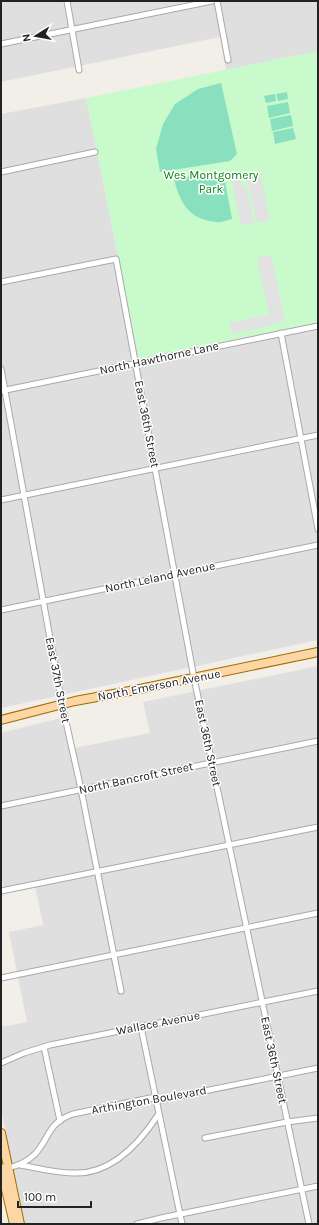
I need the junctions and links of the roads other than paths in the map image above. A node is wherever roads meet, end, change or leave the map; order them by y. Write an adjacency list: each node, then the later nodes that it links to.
1 (66, 1): 4 (street)
2 (212, 1): 4 (street)
3 (217, 1): 6 (street)
4 (72, 29): 5 (street); 7 (street)
5 (1, 44)
6 (228, 60)
7 (80, 70)
8 (96, 152): 9 (street)
9 (1, 172)
10 (1, 282): 13 (street, East 36th Street)
11 (318, 326): 12 (street, North Hawthorne Lane)
12 (281, 334): 13 (street, North Hawthorne Lane); 17 (street)
13 (135, 363): 15 (street, North Hawthorne Lane); 18 (street, East 36th Street)
14 (1, 369): 15 (street, East 37th Street)
15 (3, 391): 19 (street, East 37th Street)
16 (318, 435): 17 (street)
17 (301, 439): 18 (street); 21 (street)
18 (155, 468): 19 (street); 23 (street, East 36th Street)
19 (24, 496): 20 (street); 24 (street, East 37th Street)
20 (1, 500)
21 (318, 529)
22 (318, 545): 23 (street, North Leland Avenue)
23 (175, 574): 24 (street, North Leland Avenue); 27 (street, East 36th Street)
24 (43, 602): 25 (street, North Leland Avenue); 28 (street, East 37th Street)
25 (1, 610)
26 (318, 652): 27 (main road, North Emerson Avenue)
27 (194, 678): 28 (main road, North Emerson Avenue); 31 (street, East 36th Street)
28 (62, 704): 29 (main road, North Emerson Avenue); 32 (street, East 37th Street)
29 (1, 720)
30 (318, 741): 31 (street, North Bancroft Street)
31 (212, 762): 32 (street, North Bancroft Street); 35 (street, East 36th Street)
32 (81, 789): 33 (street, North Bancroft Street); 36 (street, East 37th Street)
33 (1, 806)
34 (318, 827): 35 (street)
35 (229, 845): 36 (street); 39 (street, East 36th Street)
36 (98, 872): 37 (street); 40 (street, East 37th Street)
37 (1, 891)
38 (318, 913): 39 (street)
39 (246, 928): 40 (street); 44 (street, East 36th Street)
40 (114, 955): 41 (street); 42 (street, East 37th Street)
41 (1, 978)
42 (122, 991)
43 (318, 991): 44 (street, Wallace Avenue)
44 (262, 1002): 45 (street, Wallace Avenue); 49 (street, East 36th Street)
45 (141, 1026): 46 (street, Wallace Avenue); 50 (street)
46 (44, 1047): 47 (street, Wallace Avenue); 53 (street)
47 (1, 1063)
48 (318, 1068): 49 (street, Arthington Boulevard)
49 (277, 1077): 50 (street, Arthington Boulevard); 54 (street, East 36th Street)
50 (155, 1099): 51 (street); 53 (street, Arthington Boulevard)
51 (158, 1115): 57 (street); 61 (street)
52 (318, 1118): 54 (street)
53 (60, 1121): 57 (street, Arthington Boulevard)
54 (287, 1122): 56 (street); 60 (street, East 36th Street)
55 (1, 1133): 58 (main road)
56 (205, 1138)
57 (20, 1165): 58 (street, Arthington Boulevard)
58 (3, 1169): 62 (main road); 63 (main road)
59 (318, 1186): 60 (street)
60 (302, 1189): 61 (street); 66 (street, East 36th Street)
61 (180, 1214): 64 (street); 65 (street)
62 (14, 1224)
63 (20, 1224)
64 (137, 1224)
65 (182, 1224)
66 (309, 1224)

